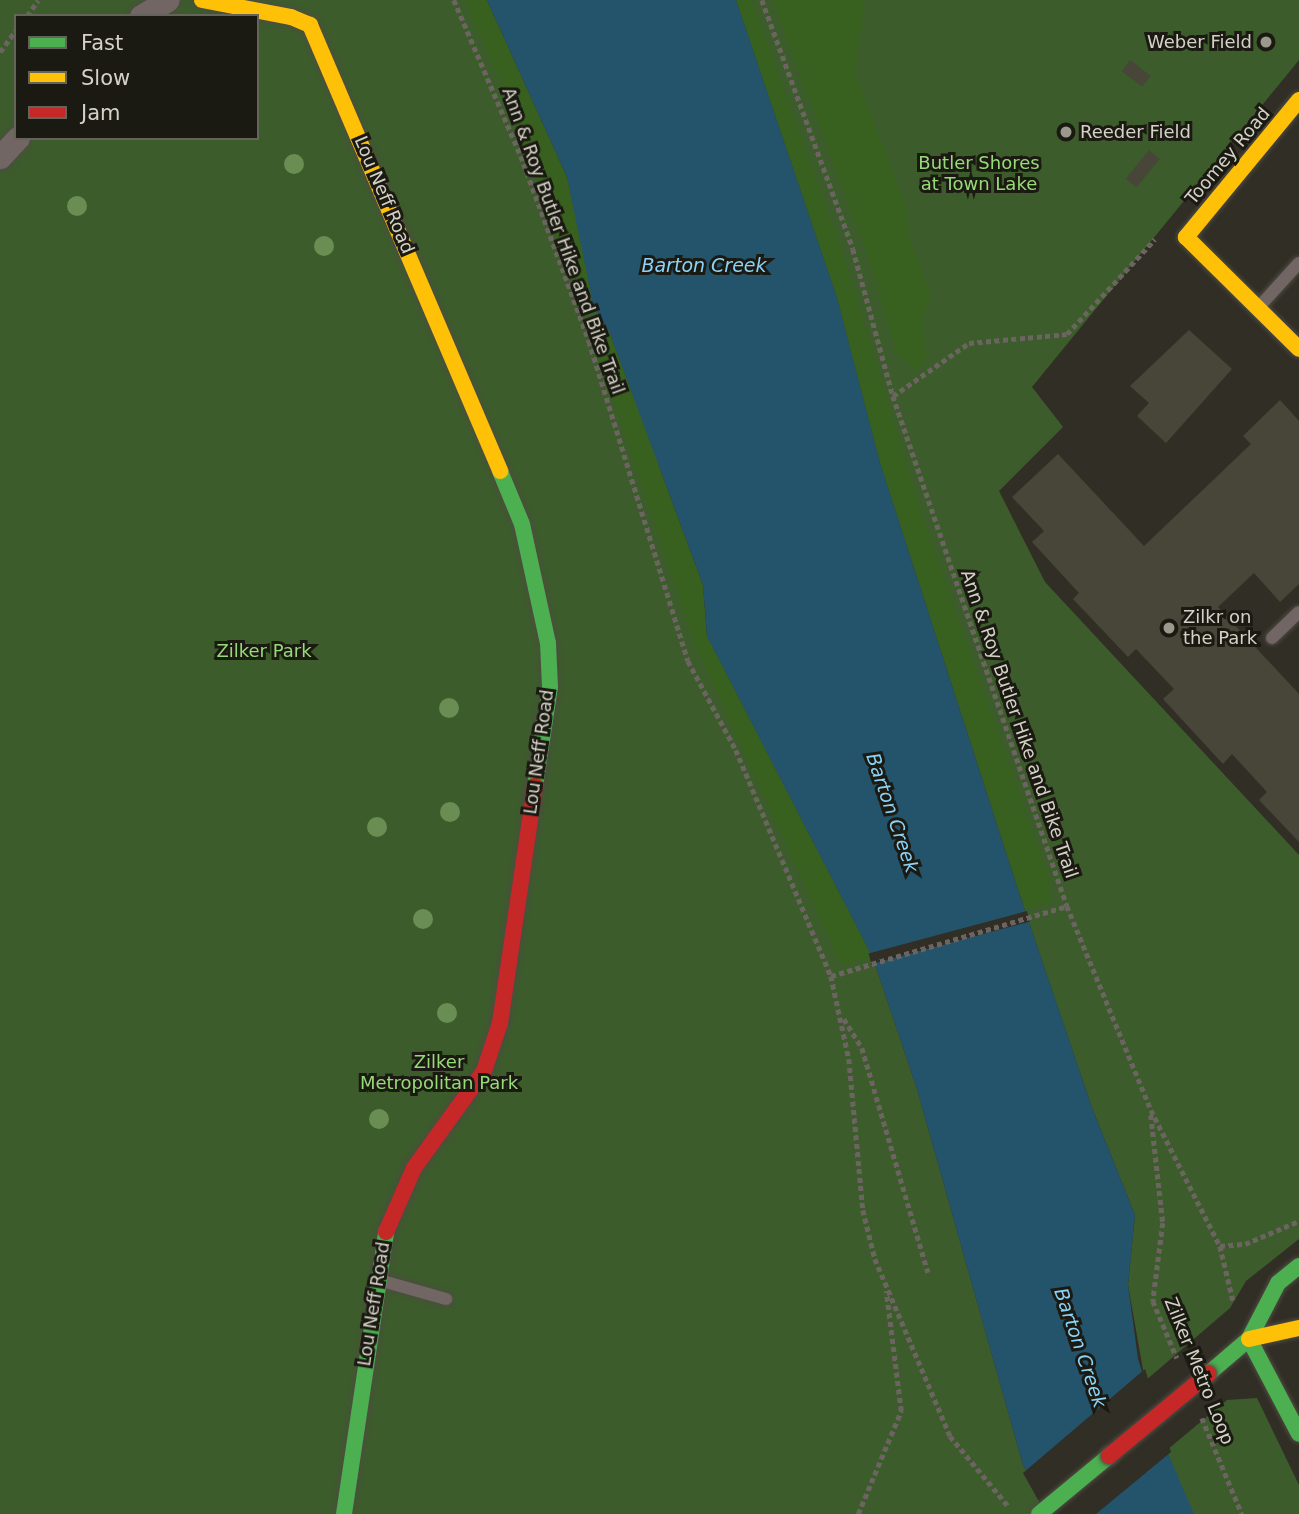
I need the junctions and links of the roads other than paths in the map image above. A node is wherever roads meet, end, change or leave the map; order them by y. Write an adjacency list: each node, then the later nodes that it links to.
1 (168, 0): 3 (street)
2 (202, 0): 13 (street, Lou Neff Road)
3 (144, 14)
4 (1299, 100): 8 (street, Toomey Road)
5 (16, 140): 6 (street)
6 (0, 157)
7 (1299, 263): 8 (lane)
8 (1258, 308): 9 (street)
9 (1299, 349)
10 (1299, 612): 11 (lane)
11 (1272, 638)
12 (1299, 1266): 16 (street)
13 (376, 1279): 14 (lane); 18 (street, Lou Neff Road)
14 (446, 1298)
15 (1299, 1328): 16 (street)
16 (1249, 1339): 17 (street); 19 (street, bridge)
17 (1299, 1434)
18 (344, 1514)
19 (1039, 1514)

